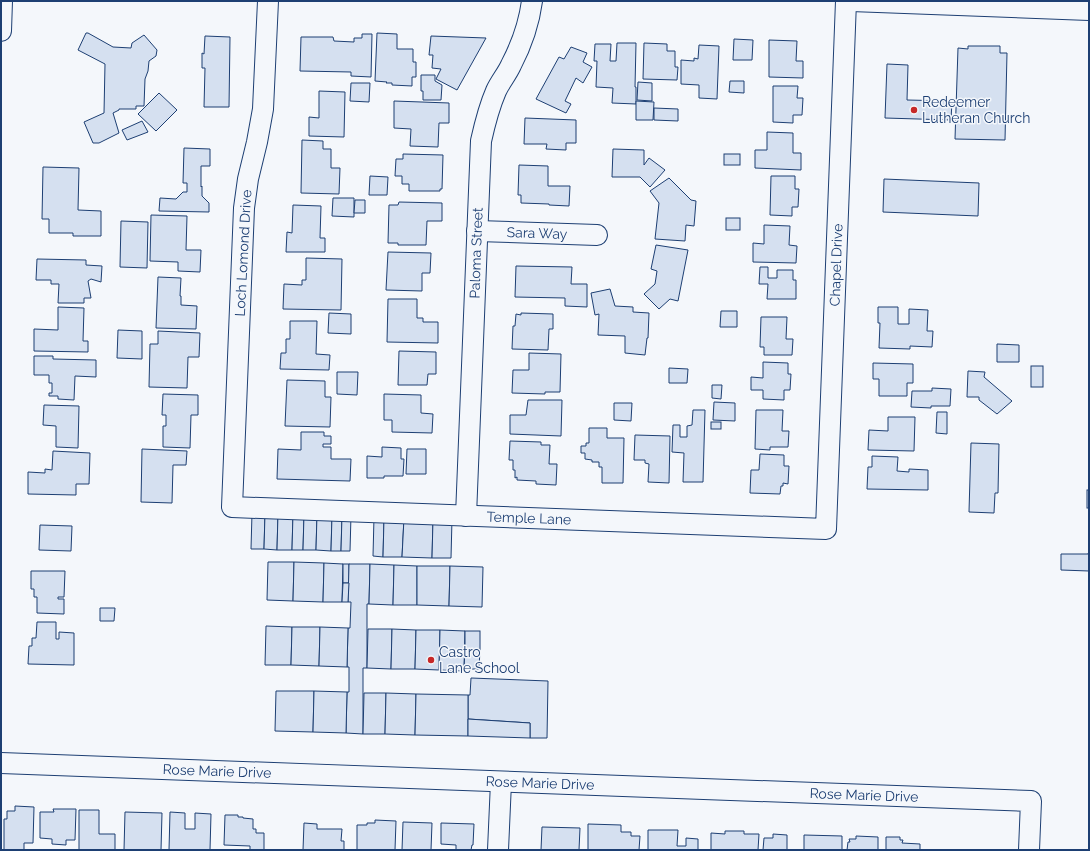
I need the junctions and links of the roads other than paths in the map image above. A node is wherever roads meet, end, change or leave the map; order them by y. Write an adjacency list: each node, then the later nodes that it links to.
1 (2, 1): 7 (street)
2 (268, 1): 10 (street, Loch Lomond Drive)
3 (532, 1): 8 (street, Paloma Street)
4 (846, 1): 12 (street, Chapel Drive)
5 (851, 1): 6 (street)
6 (1089, 10)
7 (1, 31)
8 (477, 231): 9 (street, Sara Way); 11 (street, Paloma Street)
9 (597, 235)
10 (232, 507): 11 (street, Temple Lane)
11 (466, 516): 12 (street, Temple Lane)
12 (826, 529)
13 (1, 763): 14 (street, Rose Marie Drive)
14 (501, 782): 15 (street); 16 (street, Rose Marie Drive)
15 (498, 850)
16 (1029, 850)

